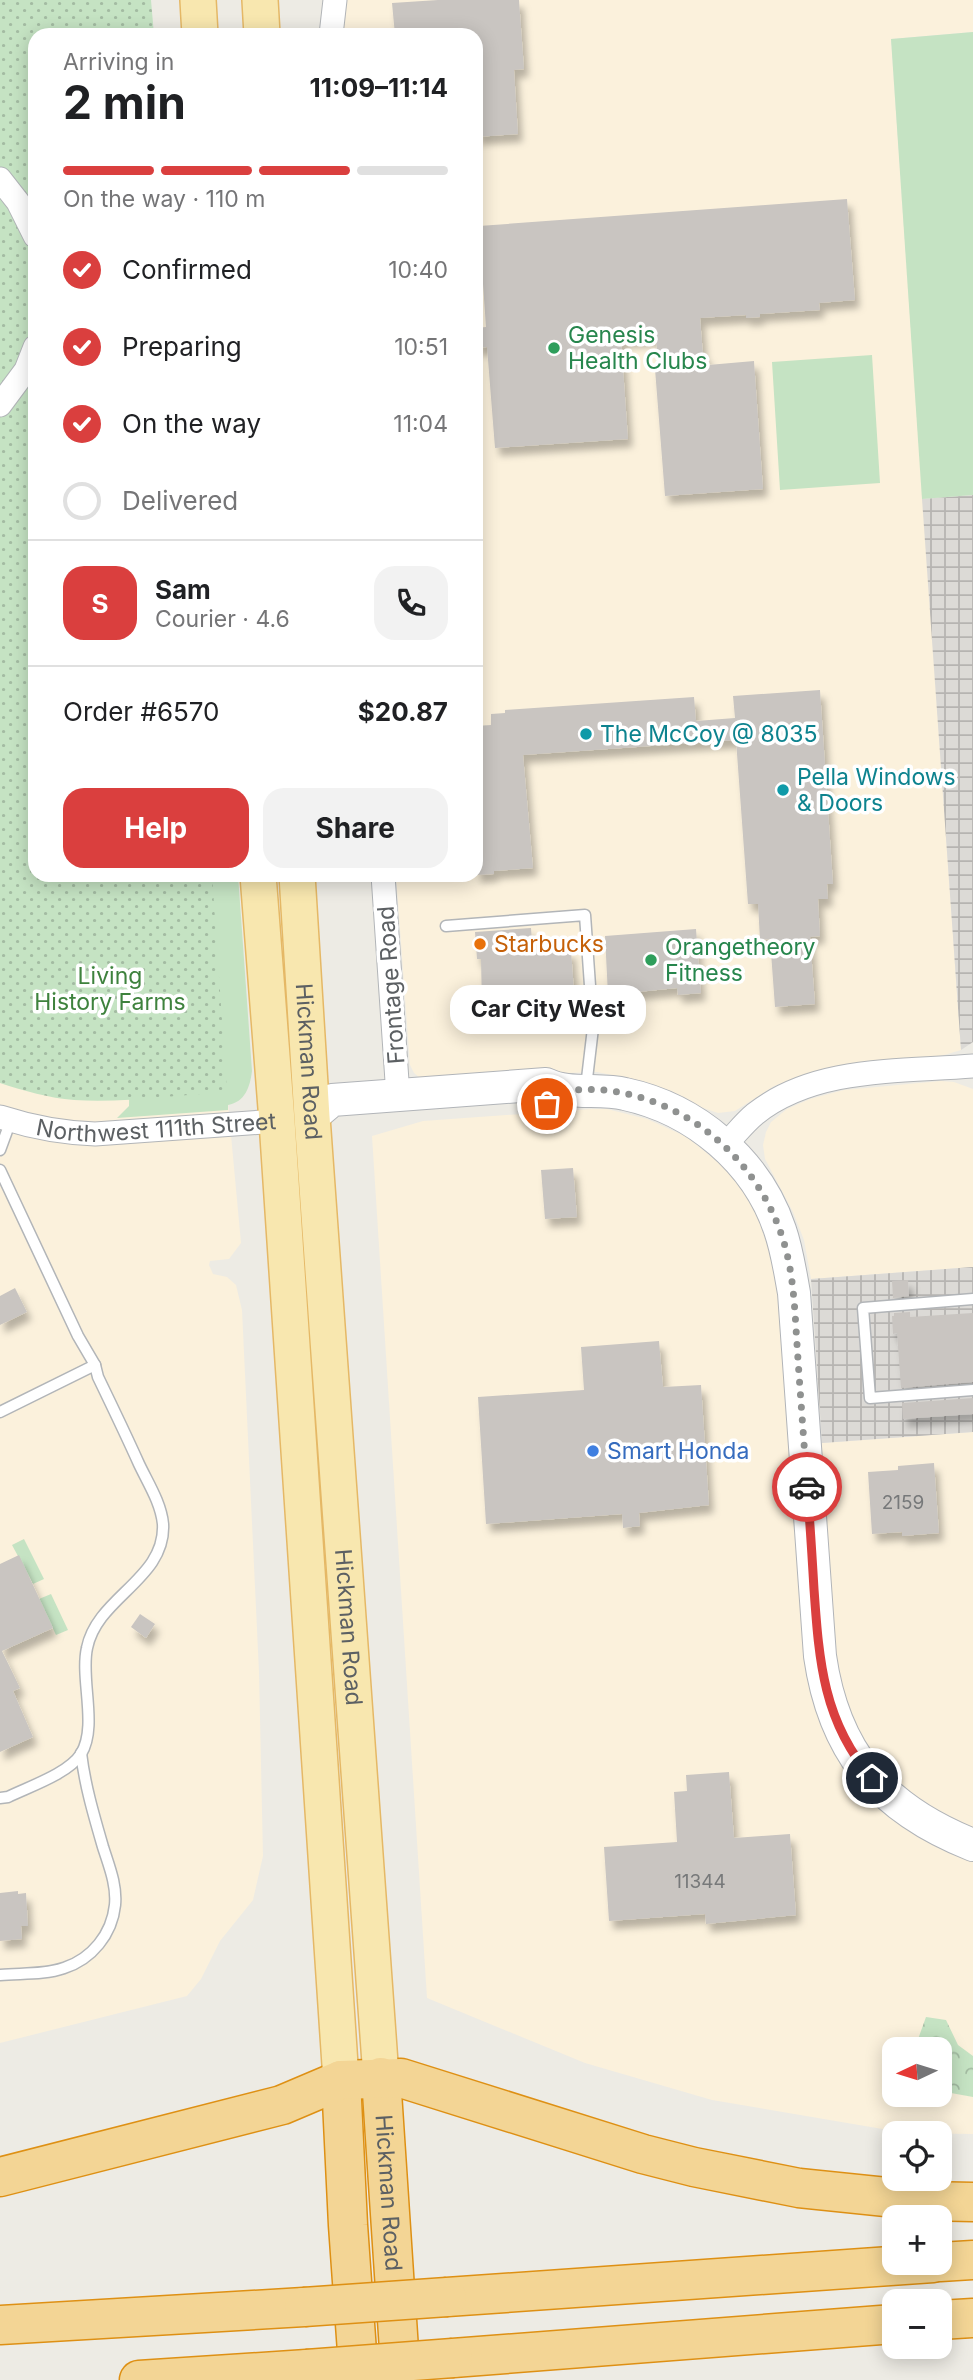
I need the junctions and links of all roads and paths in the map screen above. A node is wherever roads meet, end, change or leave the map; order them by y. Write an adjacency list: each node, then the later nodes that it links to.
1 (198, 0): 4 (main road)
2 (260, 0): 5 (main road)
3 (335, 0): 6 (street)
4 (200, 28)
5 (262, 28)
6 (332, 28)
7 (0, 179): 8 (street)
8 (28, 222)
9 (28, 362): 10 (street)
10 (0, 405)
11 (259, 882): 20 (main road, Hickman Road)
12 (297, 882): 18 (main road, Hickman Road)
13 (383, 882): 17 (street, Frontage Road)
14 (446, 926): 16 (lane)
15 (973, 1066): 21 (street)
16 (572, 1090): 17 (street, Northwest 111th Street); 18 (street, Northwest 111th Street); 21 (street, Northwest 111th Street)
17 (398, 1096): 18 (street, Northwest 111th Street)
18 (312, 1117): 20 (street, Northwest 111th Street); 32 (main road, Hickman Road)
19 (6, 1119): 20 (street, Northwest 111th Street); 22 (lane)
20 (277, 1121): 33 (main road, Hickman Road)
21 (725, 1145): 30 (street, Northwest 111th Street)
22 (0, 1150)
23 (0, 1170): 25 (lane)
24 (973, 1299): 26 (lane)
25 (96, 1365): 27 (lane); 28 (lane)
26 (973, 1390)
27 (0, 1412)
28 (81, 1753): 29 (lane); 31 (lane)
29 (0, 1798)
30 (973, 1845)
31 (0, 1975)
32 (381, 2077): 33 (highway); 35 (highway); 45 (highway, Hickman Road)
33 (341, 2080): 34 (highway); 44 (highway, Hickman Road)
34 (0, 2177)
35 (973, 2202)
36 (973, 2260): 37 (highway)
37 (952, 2261)
38 (882, 2267): 41 (highway, bridge)
39 (973, 2318): 40 (highway)
40 (952, 2319)
41 (0, 2325)
42 (882, 2325): 43 (highway, bridge)
43 (139, 2380)
44 (359, 2380)
45 (401, 2380)

